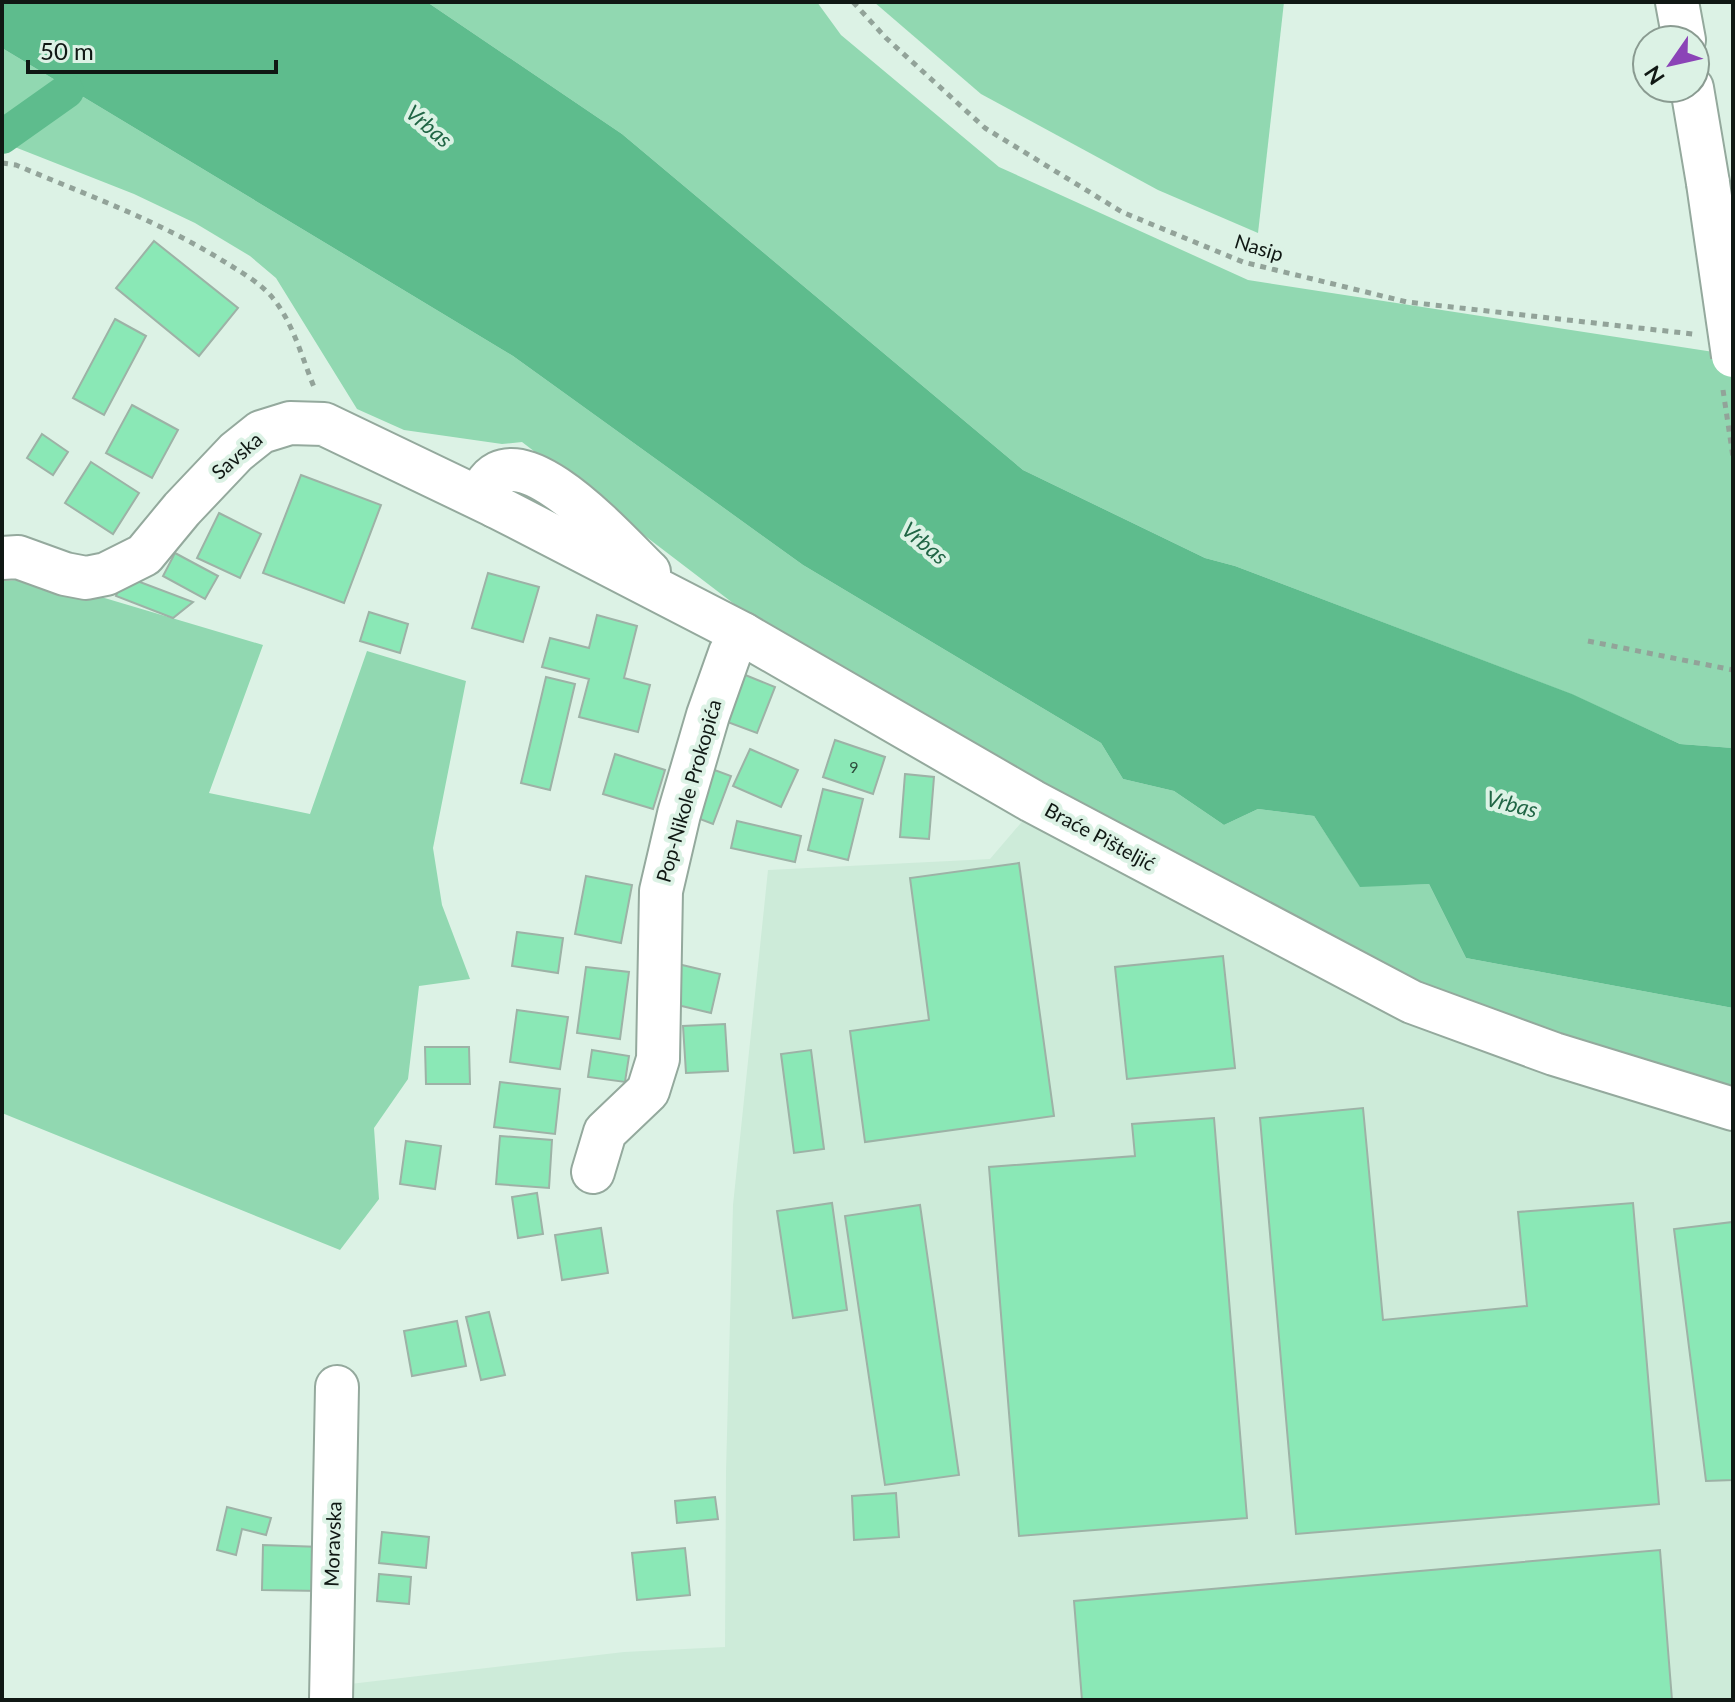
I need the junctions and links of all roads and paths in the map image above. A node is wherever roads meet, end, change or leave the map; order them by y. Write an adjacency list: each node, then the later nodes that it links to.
1 (853, 2): 6 (path, Nasip)
2 (1677, 2): 3 (street)
3 (1681, 24)
4 (1695, 104): 6 (street, bridge)
5 (2, 163): 7 (path)
6 (1718, 346)
7 (324, 424): 8 (street, Savska); 9 (street, Savska)
8 (495, 506): 10 (street, Braće Pišteljić)
9 (2, 558)
10 (743, 634): 13 (street, Braće Pišteljić); 14 (street, Pop-Nikole Prokopića)
11 (1588, 641): 12 (path)
12 (1733, 670)
13 (1733, 1109)
14 (593, 1172)
15 (337, 1387): 16 (street, Moravska)
16 (331, 1700)

